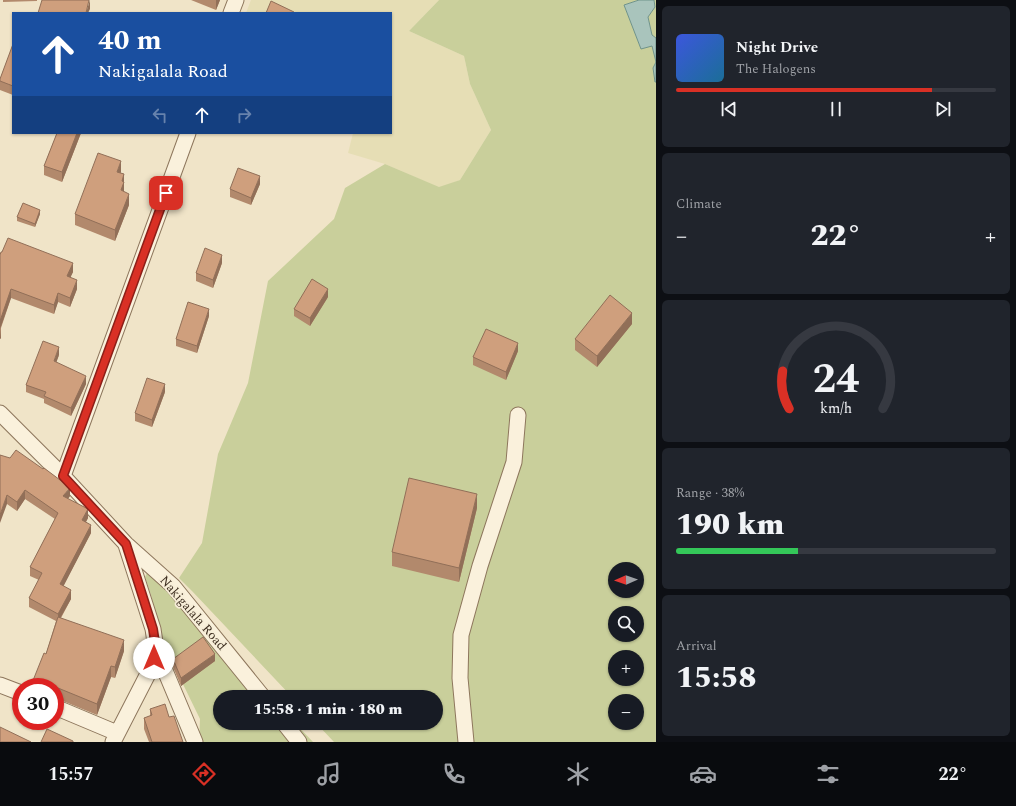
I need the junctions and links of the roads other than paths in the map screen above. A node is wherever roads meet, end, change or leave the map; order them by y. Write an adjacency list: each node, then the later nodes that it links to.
1 (236, 0): 2 (street)
2 (231, 12)
3 (188, 134): 6 (street)
4 (0, 413): 6 (street, Nakigalala Road)
5 (518, 415): 17 (street)
6 (63, 476): 7 (street, Nakigalala Road)
7 (126, 544): 8 (street); 11 (street, Nakigalala Road)
8 (156, 649): 14 (street); 15 (street)
9 (0, 685): 10 (street)
10 (12, 690)
11 (257, 690)
12 (64, 712): 14 (street)
13 (290, 730): 16 (street)
14 (115, 738)
15 (195, 742)
16 (299, 742)
17 (466, 742)

